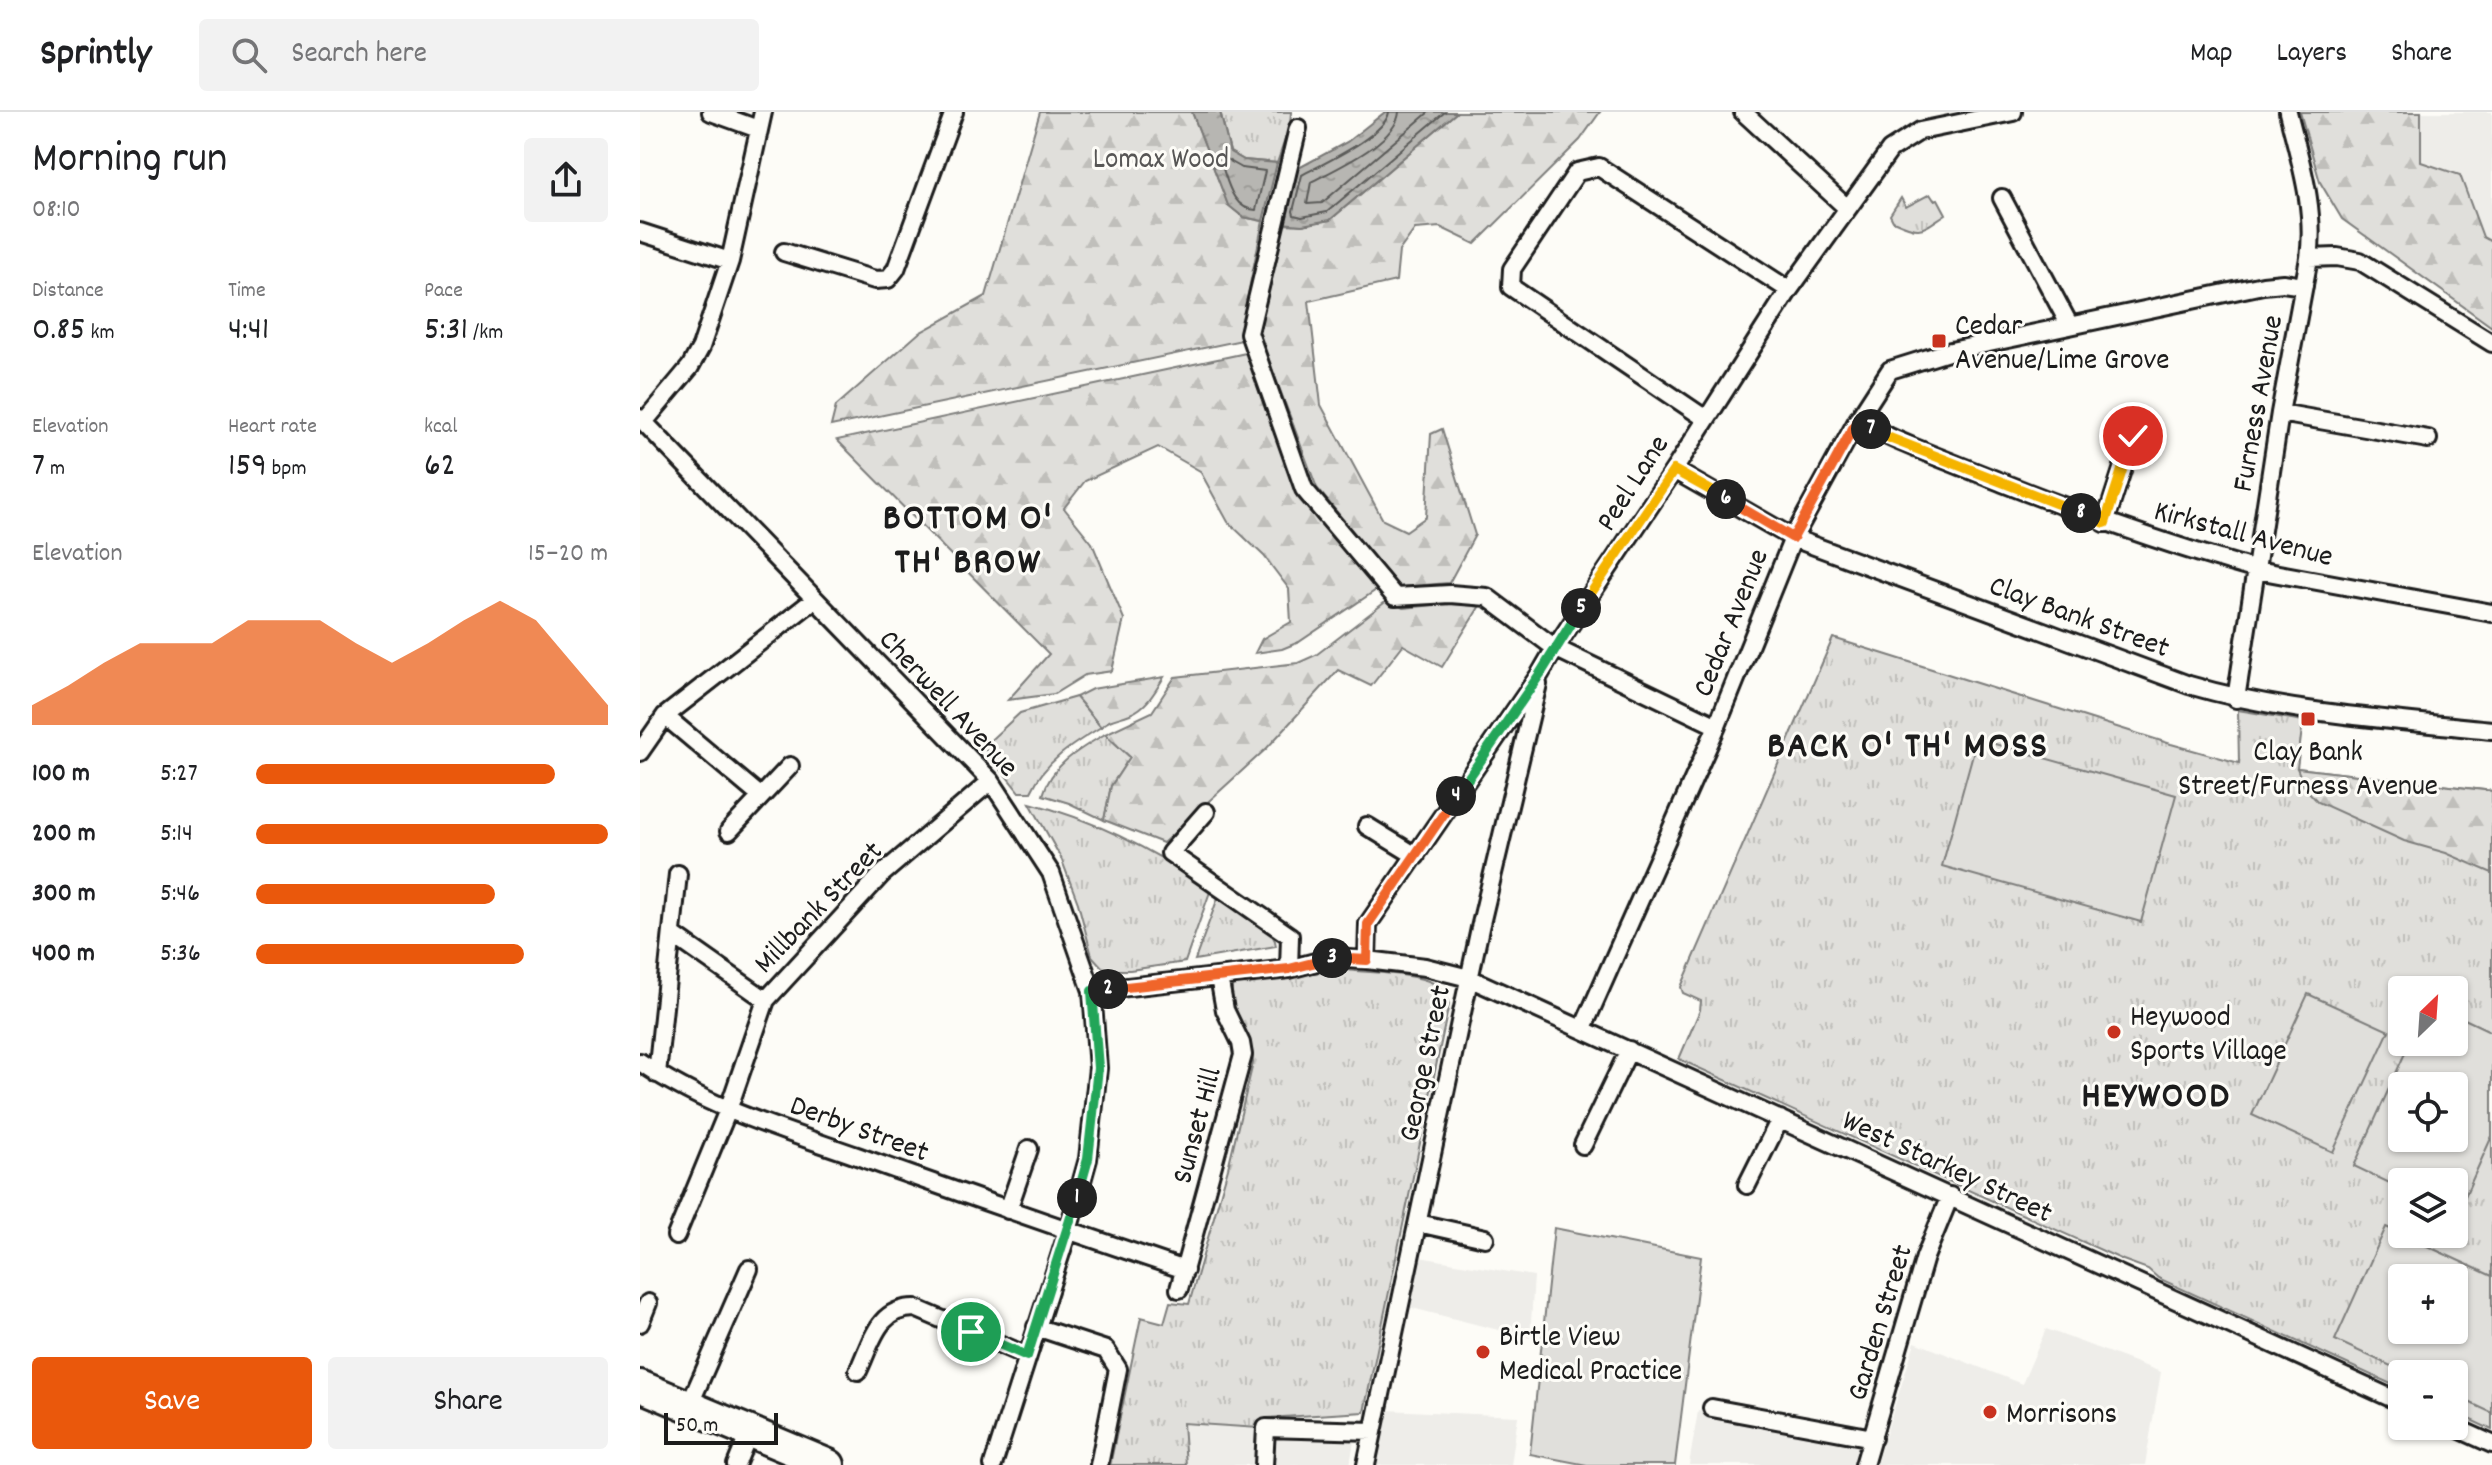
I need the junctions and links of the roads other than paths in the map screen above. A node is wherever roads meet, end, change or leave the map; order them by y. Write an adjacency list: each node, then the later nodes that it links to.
1 (711, 112): 9 (street)
2 (763, 112): 9 (street)
3 (954, 112): 13 (street)
4 (1743, 112): 11 (street)
5 (2013, 112): 7 (street, Peel Lane)
6 (2288, 112): 14 (street)
7 (1956, 118): 11 (street, Peel Lane)
8 (1298, 128): 32 (street)
9 (758, 129): 15 (street)
10 (2002, 198): 18 (street)
11 (1847, 208): 17 (street, Peel Lane)
12 (640, 232): 15 (street)
13 (784, 252)
14 (2309, 258): 16 (street, Furness Avenue); 19 (street)
15 (730, 261): 22 (street)
16 (2304, 286): 18 (street, Cedar Avenue); 20 (street, Furness Avenue)
17 (1789, 290): 21 (street, Peel Lane); 21 (street)
18 (2069, 324): 23 (street, Cedar Avenue)
19 (2492, 343)
20 (2280, 413): 25 (street); 29 (street, Furness Avenue)
21 (1706, 419): 26 (street, Peel Lane)
22 (642, 420): 30 (street, Cherwell Avenue)
23 (1857, 421): 27 (street, Kirkstall Avenue); 28 (street, Cedar Avenue)
24 (2133, 436): 27 (street)
25 (2428, 439)
26 (1674, 470): 28 (street, Clay Bank Street); 32 (street, Peel Lane)
27 (2105, 523): 29 (street, Kirkstall Avenue)
28 (1793, 538): 34 (street, Clay Bank Street); 36 (street, Cedar Avenue)
29 (2257, 570): 31 (street, Kirkstall Avenue); 34 (street, Furness Avenue)
30 (815, 599): 35 (street); 40 (street, Cherwell Avenue)
31 (2492, 613)
32 (1555, 648): 33 (street, Peel Lane); 36 (street)
33 (1540, 674): 45 (street, Peel Lane); 51 (street, George Street)
34 (2236, 699): 37 (street, Clay Bank Street)
35 (665, 716): 38 (street); 41 (street)
36 (1717, 726): 54 (street, Cedar Avenue)
37 (2492, 730)
38 (640, 752)
39 (790, 766): 41 (street)
40 (991, 781): 52 (street, Cherwell Avenue); 53 (street, Millbank Street)
41 (760, 796): 44 (street)
42 (1206, 812): 49 (street)
43 (1367, 826): 45 (street)
44 (729, 831)
45 (1416, 856): 48 (street, Peel Lane)
46 (678, 874): 47 (street)
47 (672, 934): 53 (street); 57 (street)
48 (1367, 960): 49 (street, West Starkey Street); 51 (street, West Starkey Street)
49 (1289, 969): 50 (street, West Starkey Street)
50 (1219, 977): 52 (street, West Starkey Street); 70 (street, Sunset Hill)
51 (1469, 978): 54 (street, West Starkey Street); 65 (street, George Street)
52 (1092, 991): 66 (street, Cherwell Avenue)
53 (766, 1000): 58 (street, Millbank Street)
54 (1583, 1028): 55 (street, West Starkey Street)
55 (1629, 1050): 59 (street, West Starkey Street); 60 (street)
56 (640, 1062): 57 (street, Derby Street)
57 (657, 1074): 58 (street, Derby Street)
58 (728, 1110): 64 (street, Derby Street); 67 (street, Millbank Street)
59 (1780, 1119): 62 (street); 63 (street, West Starkey Street)
60 (1583, 1145)
61 (1029, 1149): 64 (street)
62 (1747, 1185)
63 (1950, 1196): 78 (street, West Starkey Street); 84 (street, Garden Street)
64 (1008, 1210): 66 (street, Derby Street)
65 (1418, 1223): 68 (street); 82 (street, George Street)
66 (1068, 1231): 70 (street, Derby Street); 74 (street, Cherwell Avenue)
67 (676, 1236)
68 (1485, 1238)
69 (749, 1269): 79 (street)
70 (1185, 1270): 71 (street, Sunset Hill)
71 (1179, 1289)
72 (648, 1303): 73 (street)
73 (640, 1323)
74 (1036, 1327): 75 (street, Cherwell Avenue); 89 (street)
75 (1027, 1356): 76 (street); 88 (street, Cherwell Avenue)
76 (858, 1371)
77 (640, 1386): 79 (highway)
78 (2388, 1397)
79 (689, 1406): 81 (highway)
80 (1712, 1408): 84 (street)
81 (750, 1431): 86 (highway); 87 (street)
82 (1373, 1431): 90 (street); 91 (street, George Street)
83 (2468, 1433): 85 (street)
84 (1873, 1438): 92 (street, Garden Street)
85 (2492, 1444)
86 (823, 1464)
87 (736, 1465)
88 (993, 1465)
89 (1099, 1465)
90 (1264, 1465)
91 (1366, 1465)
92 (1864, 1465)

